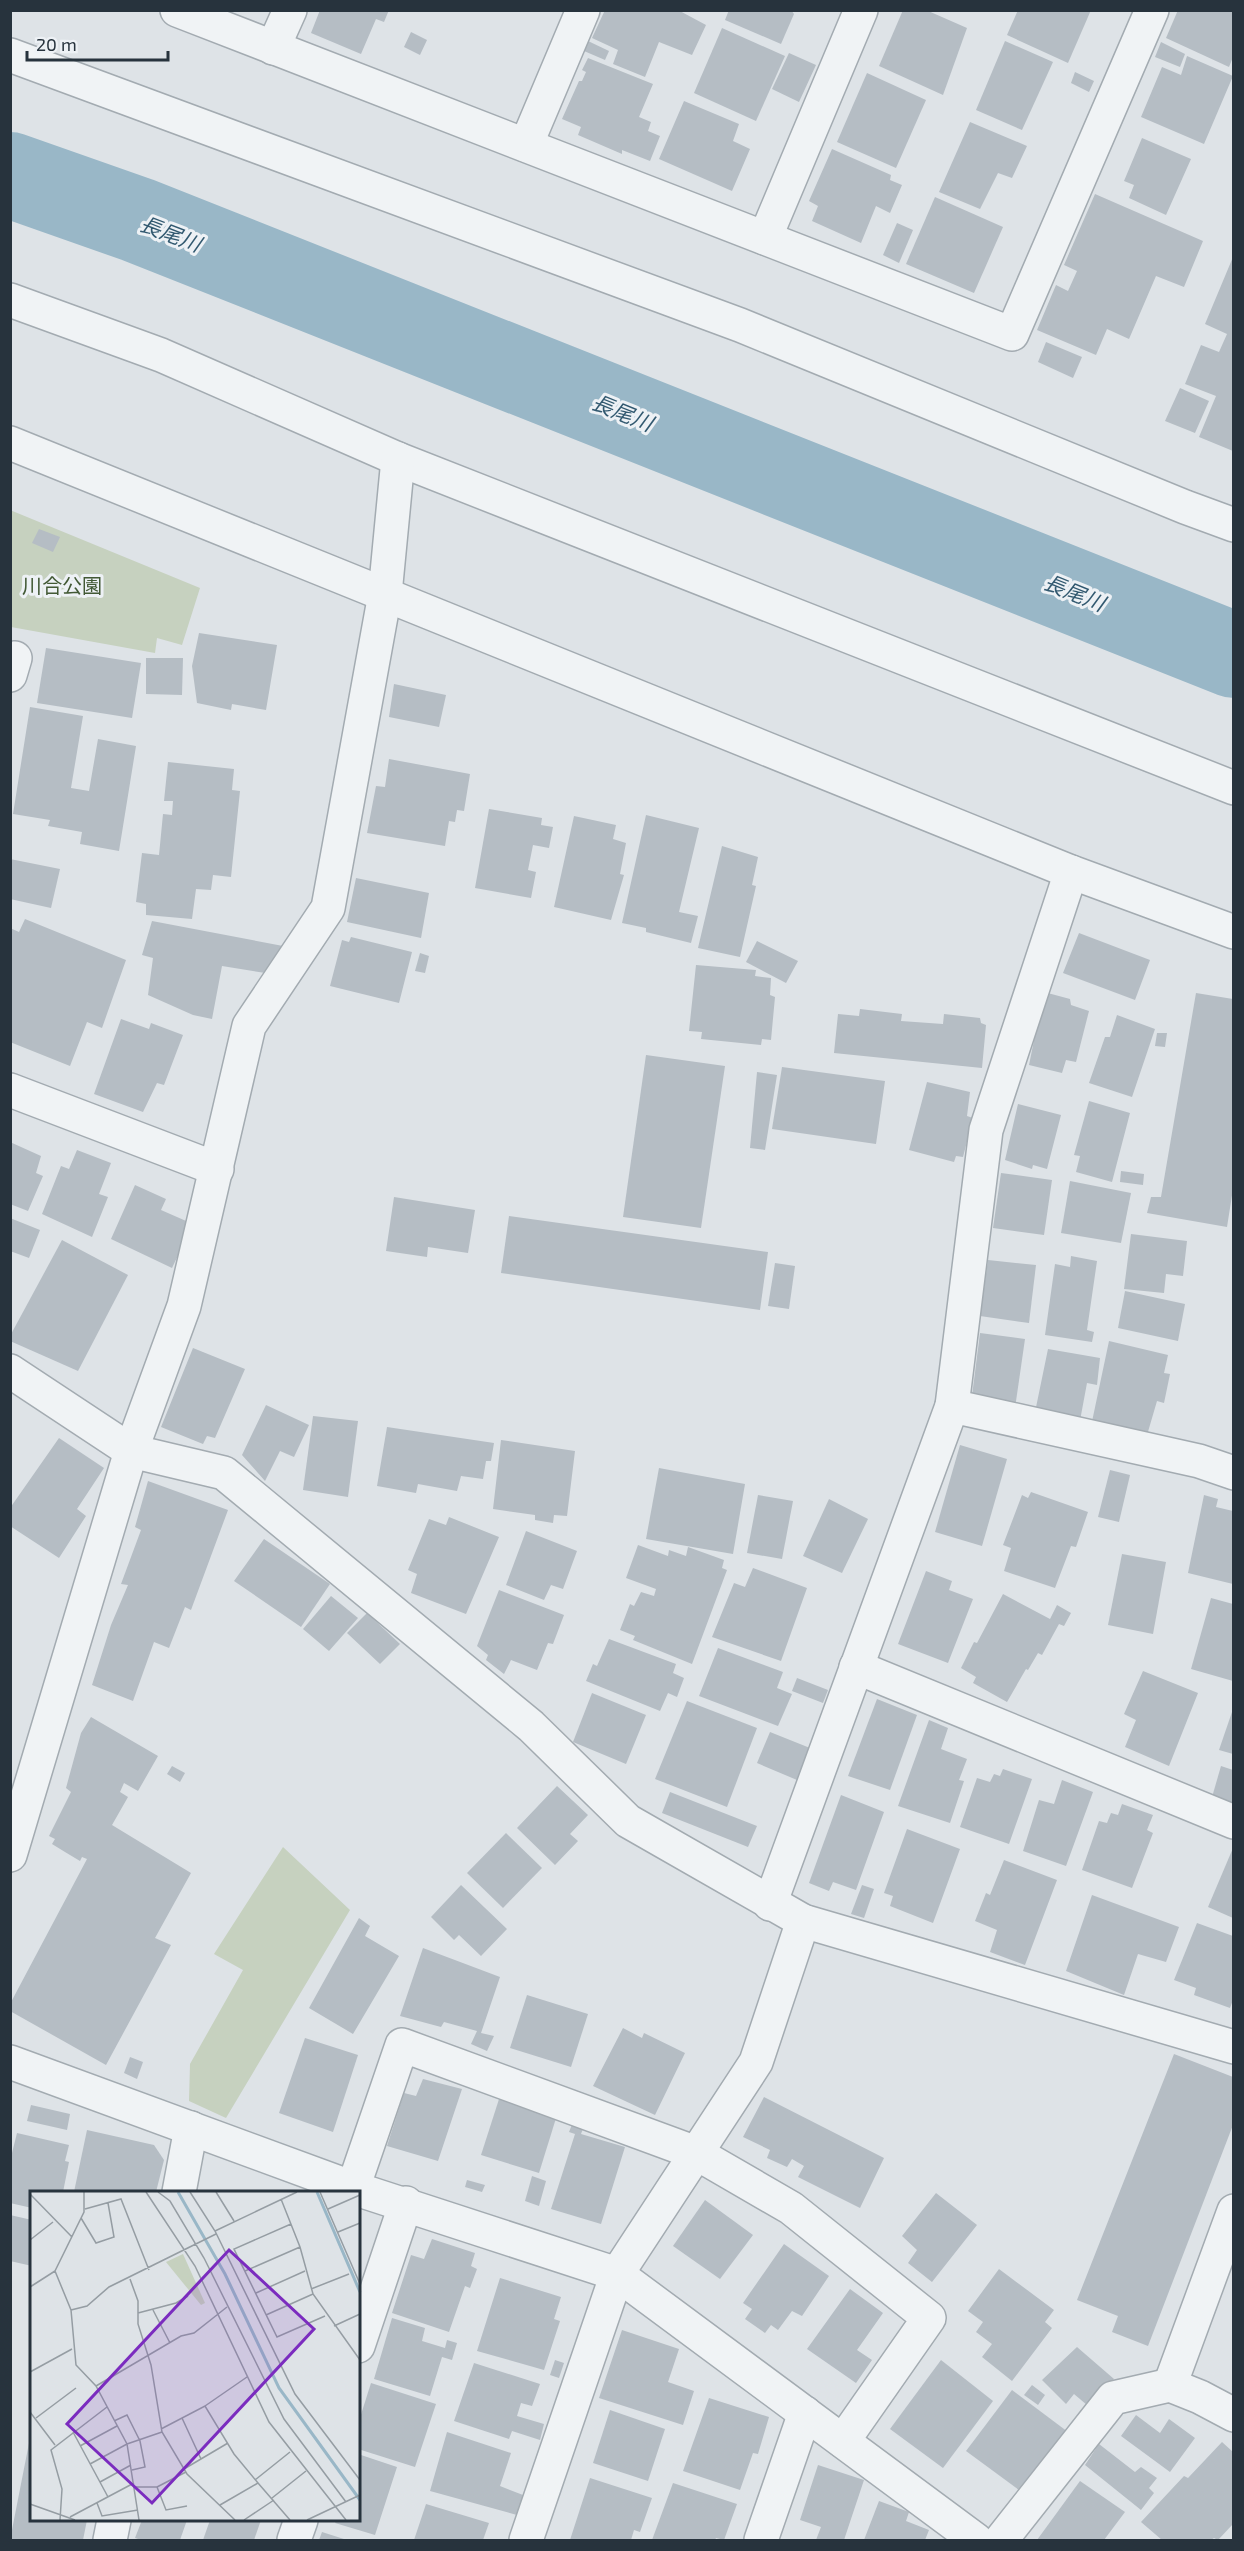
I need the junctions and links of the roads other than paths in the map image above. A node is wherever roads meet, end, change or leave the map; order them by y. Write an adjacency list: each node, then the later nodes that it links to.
1 (177, 10): 6 (street)
2 (290, 10): 6 (street)
3 (583, 10): 8 (street)
4 (861, 10): 9 (street)
5 (1152, 10): 9 (street)
6 (273, 48): 8 (street)
7 (10, 55): 13 (street)
8 (526, 145): 9 (street)
9 (765, 238)
10 (10, 300): 12 (street)
11 (10, 443): 14 (street)
12 (398, 459): 14 (street); 15 (street)
13 (1233, 525)
14 (385, 594): 16 (street); 19 (street)
15 (1233, 788)
16 (1071, 873): 17 (street); 21 (street)
17 (1233, 932)
18 (10, 1090): 19 (street)
19 (217, 1169): 22 (street)
20 (10, 1371): 22 (street)
21 (952, 1406): 23 (street); 24 (street)
22 (131, 1451): 26 (street); 27 (street)
23 (1233, 1473)
24 (856, 1667): 25 (street); 27 (street)
25 (1233, 1822)
26 (10, 1855)
27 (770, 1904): 28 (street)
28 (803, 1921): 29 (street); 32 (street)
29 (1233, 2047)
30 (10, 2062): 31 (street)
31 (191, 2128): 33 (street); 34 (street)
32 (696, 2153): 33 (street); 37 (street); 42 (street)
33 (353, 2188): 35 (street)
34 (178, 2191)
35 (406, 2203): 37 (street); 38 (street)
36 (1233, 2211): 39 (street)
37 (617, 2274): 40 (street); 48 (street)
38 (360, 2340)
39 (1170, 2385): 41 (street); 50 (street)
40 (805, 2413): 42 (street); 49 (street)
41 (1233, 2415)
42 (843, 2441): 45 (street)
43 (114, 2521): 46 (street)
44 (301, 2521): 47 (street)
45 (965, 2536)
46 (110, 2541)
47 (294, 2541)
48 (526, 2541)
49 (761, 2541)
50 (1001, 2541)

